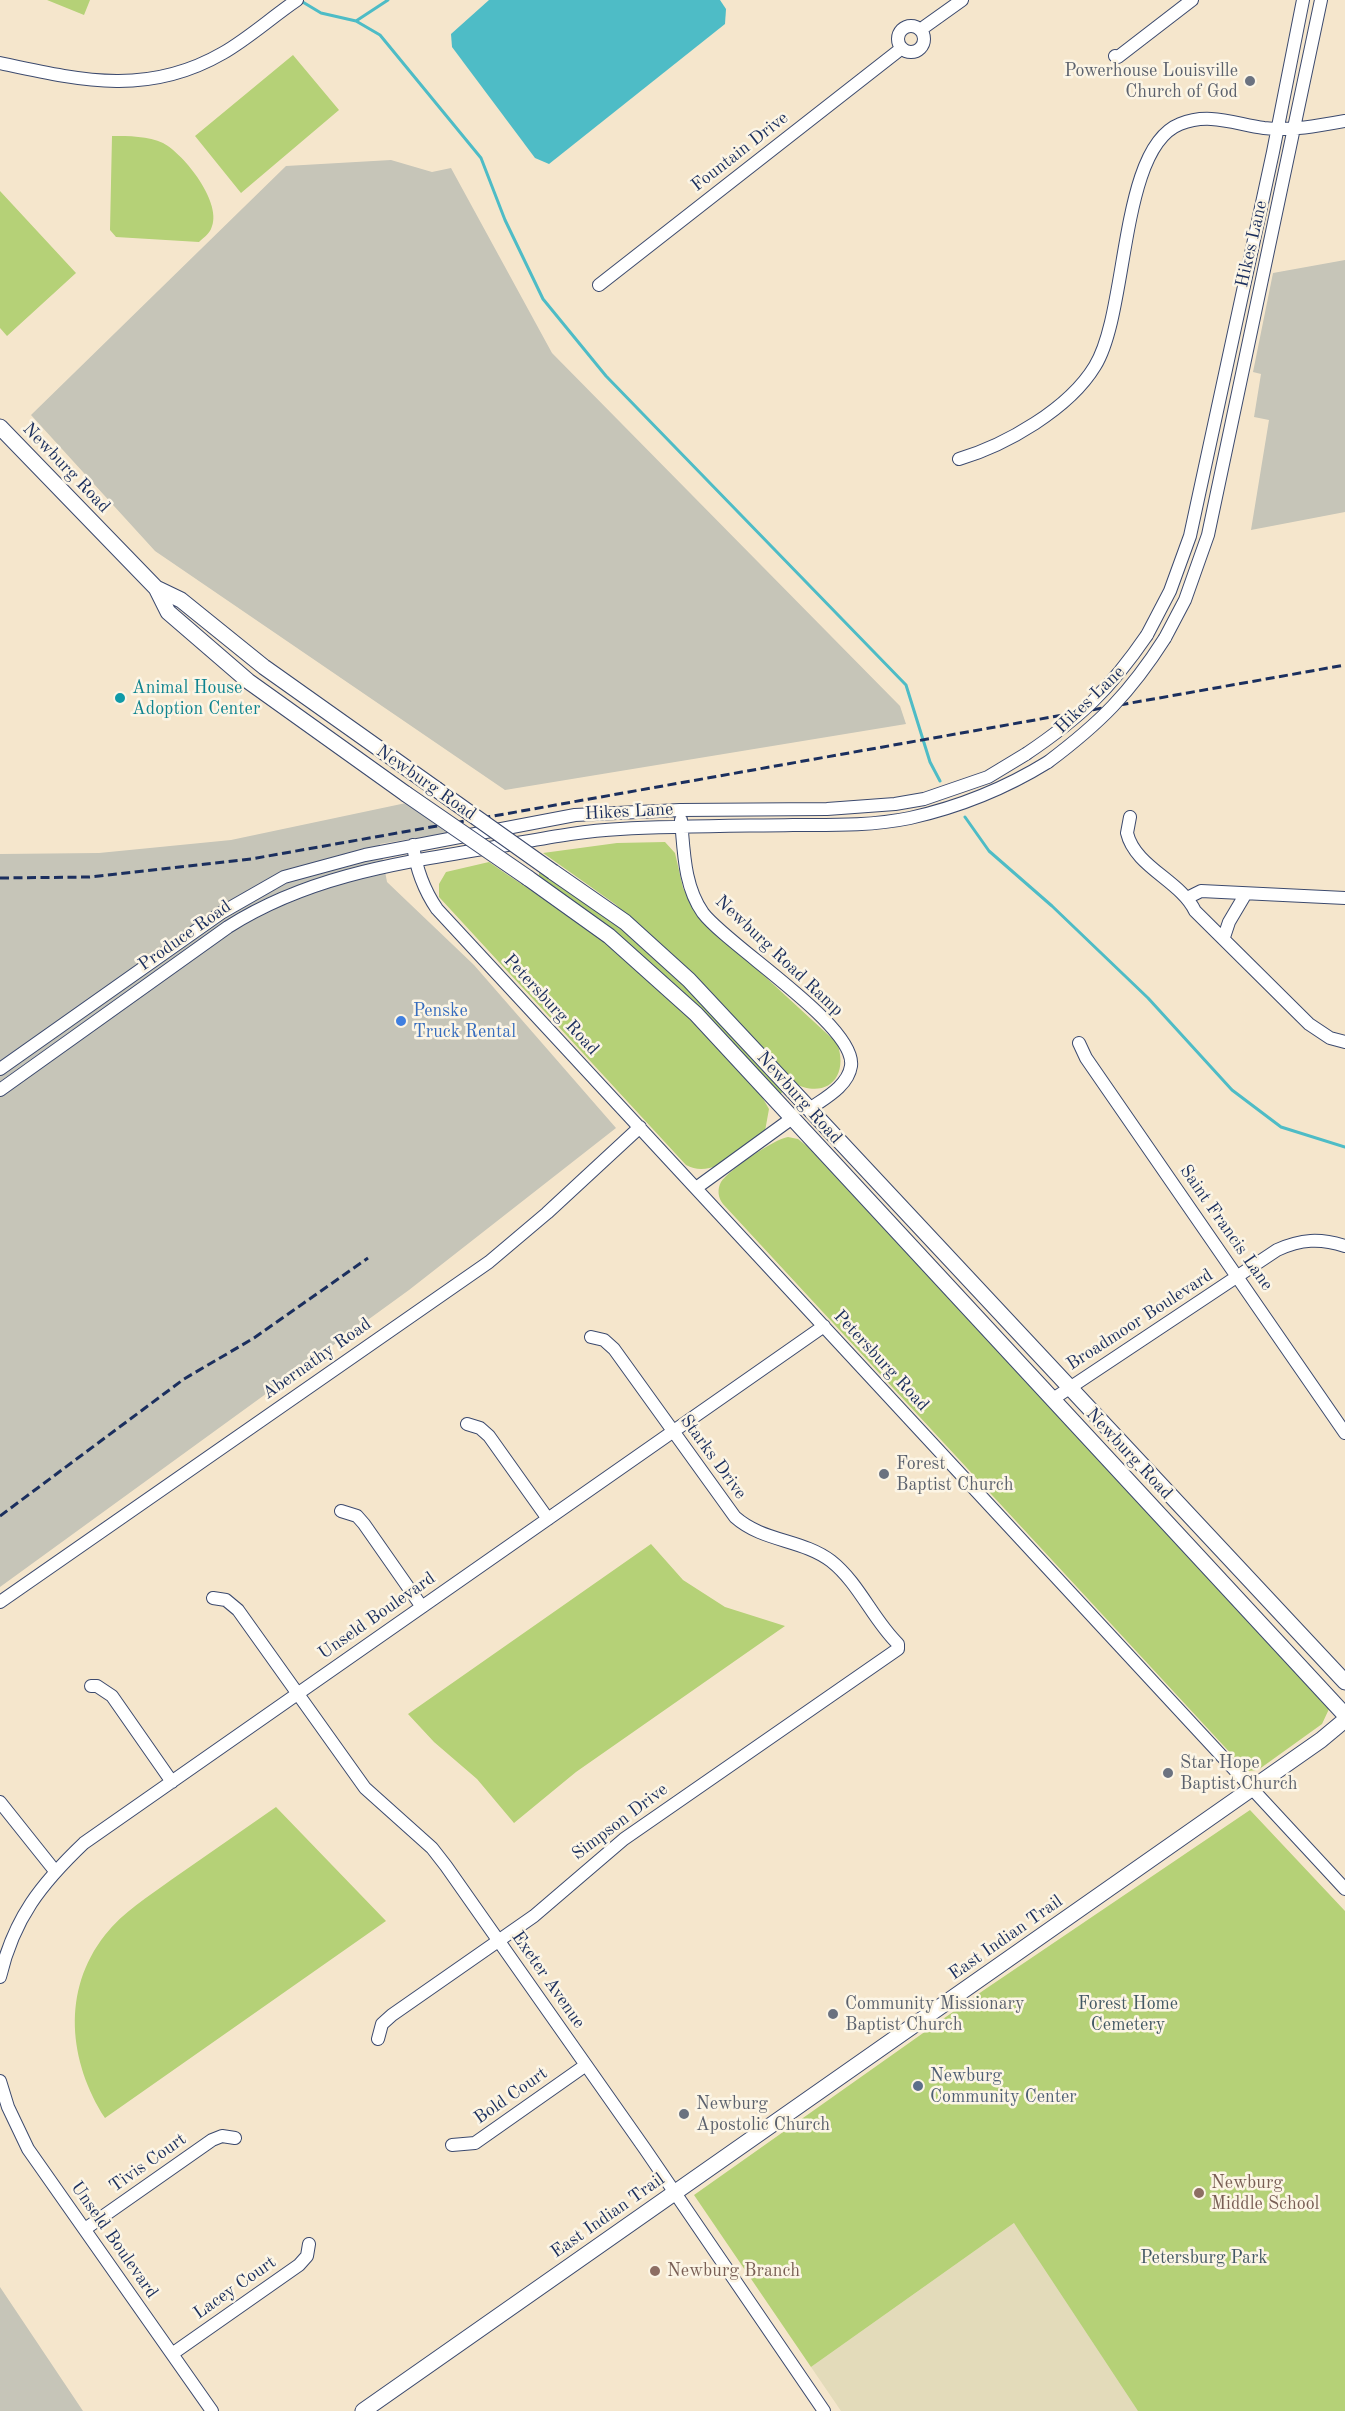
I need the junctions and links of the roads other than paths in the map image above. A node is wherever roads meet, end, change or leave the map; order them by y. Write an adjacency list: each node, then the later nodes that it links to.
1 (297, 0): 9 (street)
2 (962, 0): 6 (street, Fountain Drive)
3 (1192, 0): 8 (street)
4 (1303, 0): 11 (street, Hikes Lane)
5 (1321, 0): 12 (street, Hikes Lane)
6 (920, 30): 7 (street, Fountain Drive); 7 (street, Fountain Drive)
7 (902, 48): 13 (street, Fountain Drive)
8 (1115, 56)
9 (0, 63)
10 (1345, 121): 12 (street)
11 (1278, 128): 12 (street); 15 (street); 17 (street, Hikes Lane, bridge)
12 (1296, 128): 19 (street, Hikes Lane, bridge)
13 (599, 285)
14 (0, 427): 16 (main road, Newburg Road)
15 (959, 459)
16 (156, 588): 30 (main road, Newburg Road, bridge); 31 (main road, Newburg Road, bridge)
17 (680, 810): 19 (street, Newburg Road Ramp); 20 (street, Hikes Lane)
18 (1130, 817): 23 (street)
19 (682, 827): 21 (street, Hikes Lane); 30 (street, Newburg Road Ramp)
20 (413, 845): 21 (street, Petersburg Road); 28 (street, Produce Road)
21 (415, 861): 29 (street, Produce Road); 32 (street, Petersburg Road)
22 (1245, 895): 23 (street); 24 (street); 25 (street)
23 (1189, 897): 25 (street)
24 (1345, 898)
25 (1224, 937): 26 (street)
26 (1345, 1042)
27 (1079, 1043): 35 (street, Saint Francis Lane)
28 (0, 1070)
29 (0, 1090)
30 (810, 1108): 38 (main road, Newburg Road)
31 (791, 1119): 33 (street); 39 (main road, Newburg Road)
32 (640, 1127): 33 (street, Petersburg Road); 46 (street, Abernathy Road)
33 (696, 1188): 36 (street, Petersburg Road)
34 (1345, 1246): 35 (street, Broadmoor Boulevard)
35 (1238, 1277): 38 (street, Broadmoor Boulevard); 42 (street, Saint Francis Lane)
36 (824, 1326): 41 (street, Unseld Boulevard); 55 (street, Petersburg Road)
37 (591, 1337): 41 (street, Starks Drive)
38 (1069, 1389): 39 (street, Broadmoor Boulevard); 49 (main road, Newburg Road)
39 (1053, 1399): 52 (main road, Newburg Road)
40 (466, 1424): 44 (street)
41 (673, 1432): 44 (street, Unseld Boulevard); 48 (street, Starks Drive)
42 (1345, 1433)
43 (341, 1511): 47 (street)
44 (548, 1519): 47 (street, Unseld Boulevard)
45 (213, 1598): 51 (street, Exeter Avenue)
46 (0, 1602)
47 (422, 1607): 51 (street, Unseld Boulevard)
48 (898, 1649): 59 (street, Simpson Drive)
49 (1345, 1682)
50 (91, 1686): 54 (street)
51 (297, 1694): 54 (street, Unseld Boulevard); 59 (street, Exeter Avenue)
52 (1345, 1714)
53 (1345, 1720): 55 (main road, East Indian Trail)
54 (172, 1782): 57 (street, Unseld Boulevard)
55 (1252, 1789): 58 (street, Petersburg Road); 66 (main road, East Indian Trail)
56 (0, 1802): 57 (street)
57 (55, 1871): 60 (street, Unseld Boulevard)
58 (1345, 1889)
59 (498, 1941): 61 (street, Simpson Drive); 62 (street, Exeter Avenue)
60 (0, 1975)
61 (378, 2039)
62 (586, 2066): 65 (street, Bold Court); 66 (street, Exeter Avenue)
63 (0, 2082): 67 (street, Unseld Boulevard)
64 (235, 2138): 67 (street, Tivis Court)
65 (452, 2145)
66 (675, 2193): 71 (main road, East Indian Trail); 72 (street, Exeter Avenue)
67 (85, 2229): 69 (street, Unseld Boulevard)
68 (309, 2244): 69 (street, Lacey Court)
69 (172, 2354): 70 (street, Unseld Boulevard)
70 (212, 2411)
71 (363, 2411)
72 (824, 2411)

